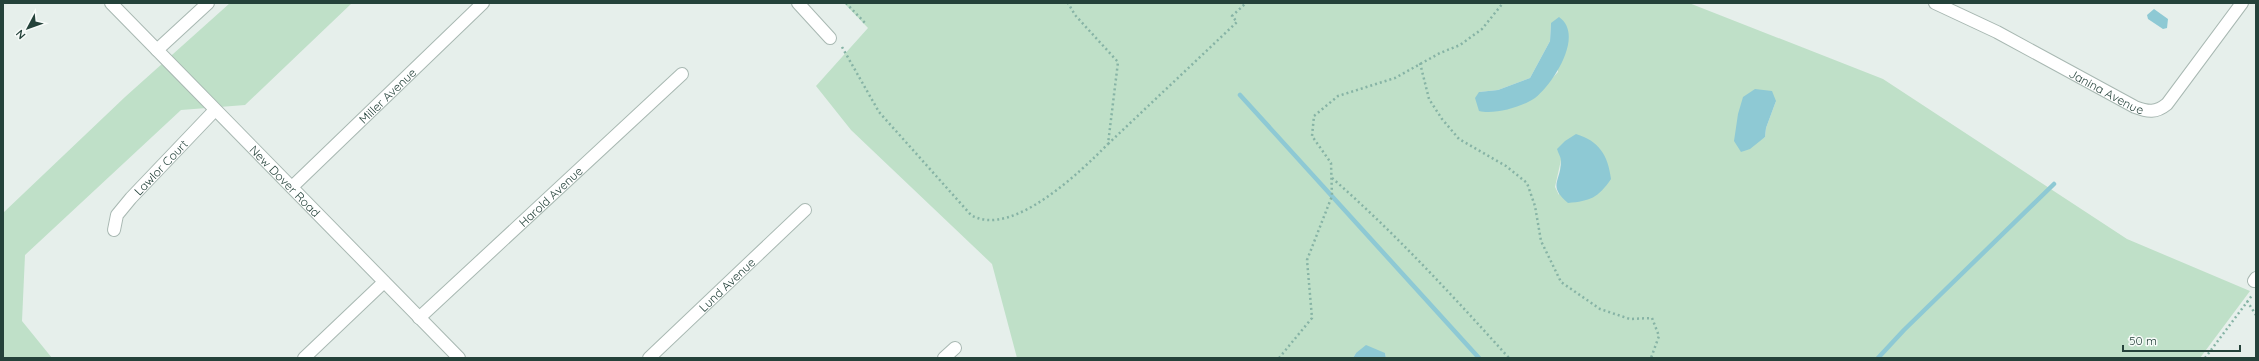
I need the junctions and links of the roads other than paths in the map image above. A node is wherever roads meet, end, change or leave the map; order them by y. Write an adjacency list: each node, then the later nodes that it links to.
1 (111, 3): 8 (street, New Dover Road)
2 (208, 3): 8 (street)
3 (483, 3): 11 (street, Miller Avenue)
4 (798, 3): 7 (street)
5 (1934, 3): 6 (street, Janina Avenue)
6 (2242, 3)
7 (830, 38)
8 (157, 50): 10 (street, New Dover Road)
9 (682, 74): 15 (street, Harold Avenue)
10 (215, 110): 11 (street, New Dover Road); 13 (street, Lawlor Court)
11 (292, 187): 14 (street, New Dover Road)
12 (805, 210): 19 (street, Lund Avenue)
13 (114, 230)
14 (384, 282): 15 (street, New Dover Road); 17 (street)
15 (419, 318): 18 (street, New Dover Road)
16 (955, 348): 20 (street)
17 (304, 358)
18 (459, 358)
19 (649, 358)
20 (944, 358)

